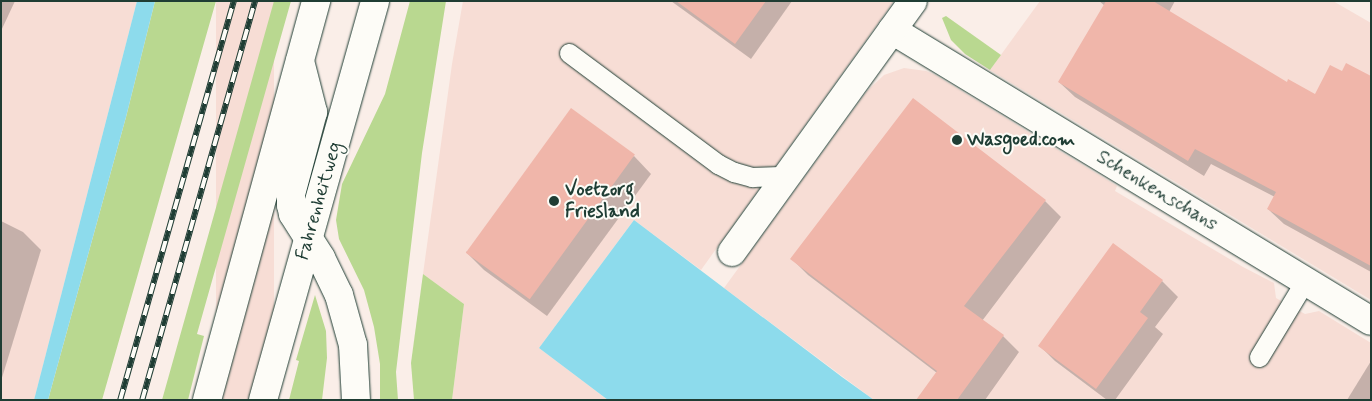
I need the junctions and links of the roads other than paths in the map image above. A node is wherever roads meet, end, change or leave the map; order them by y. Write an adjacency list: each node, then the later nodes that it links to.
1 (316, 1): 6 (main road)
2 (375, 1): 8 (main road, Fahrenheitweg)
3 (913, 1): 4 (main road)
4 (892, 30): 7 (main road); 10 (main road, Schenkenschans)
5 (569, 53): 7 (lane)
6 (300, 60): 8 (main road); 13 (main road)
7 (787, 176): 9 (main road)
8 (308, 240): 14 (main road, Fahrenheitweg); 15 (main road)
9 (732, 252)
10 (1305, 281): 11 (main road, Schenkenschans); 12 (lane)
11 (1371, 321)
12 (1259, 357)
13 (207, 400)
14 (263, 400)
15 (356, 400)

